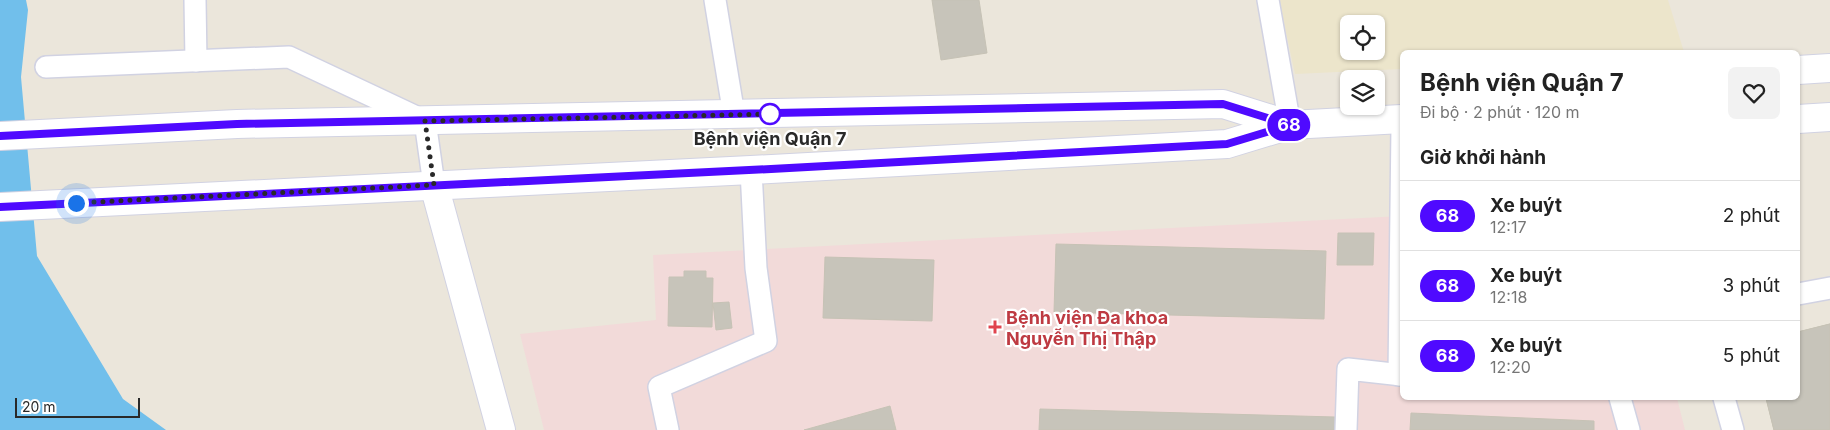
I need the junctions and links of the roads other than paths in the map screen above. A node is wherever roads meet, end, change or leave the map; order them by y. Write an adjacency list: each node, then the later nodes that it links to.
1 (195, 0): 4 (lane)
2 (715, 0): 8 (lane)
3 (1268, 0): 13 (lane)
4 (196, 61): 5 (lane); 12 (lane)
5 (46, 67)
6 (1830, 68): 7 (main road)
7 (1800, 70)
8 (734, 115): 12 (main road); 13 (main road)
9 (1830, 117): 11 (main road)
10 (1400, 119): 13 (main road)
11 (1800, 119)
12 (425, 121): 14 (main road); 16 (lane)
13 (1290, 125): 15 (main road)
14 (0, 136)
15 (752, 170): 16 (main road); 24 (lane)
16 (434, 185): 17 (main road); 23 (main road)
17 (0, 207)
18 (1830, 288): 19 (lane)
19 (1800, 294)
20 (1400, 375): 25 (lane)
21 (1621, 400): 26 (lane)
22 (1725, 400): 27 (lane)
23 (501, 430)
24 (668, 430)
25 (1346, 430)
26 (1629, 430)
27 (1733, 430)

